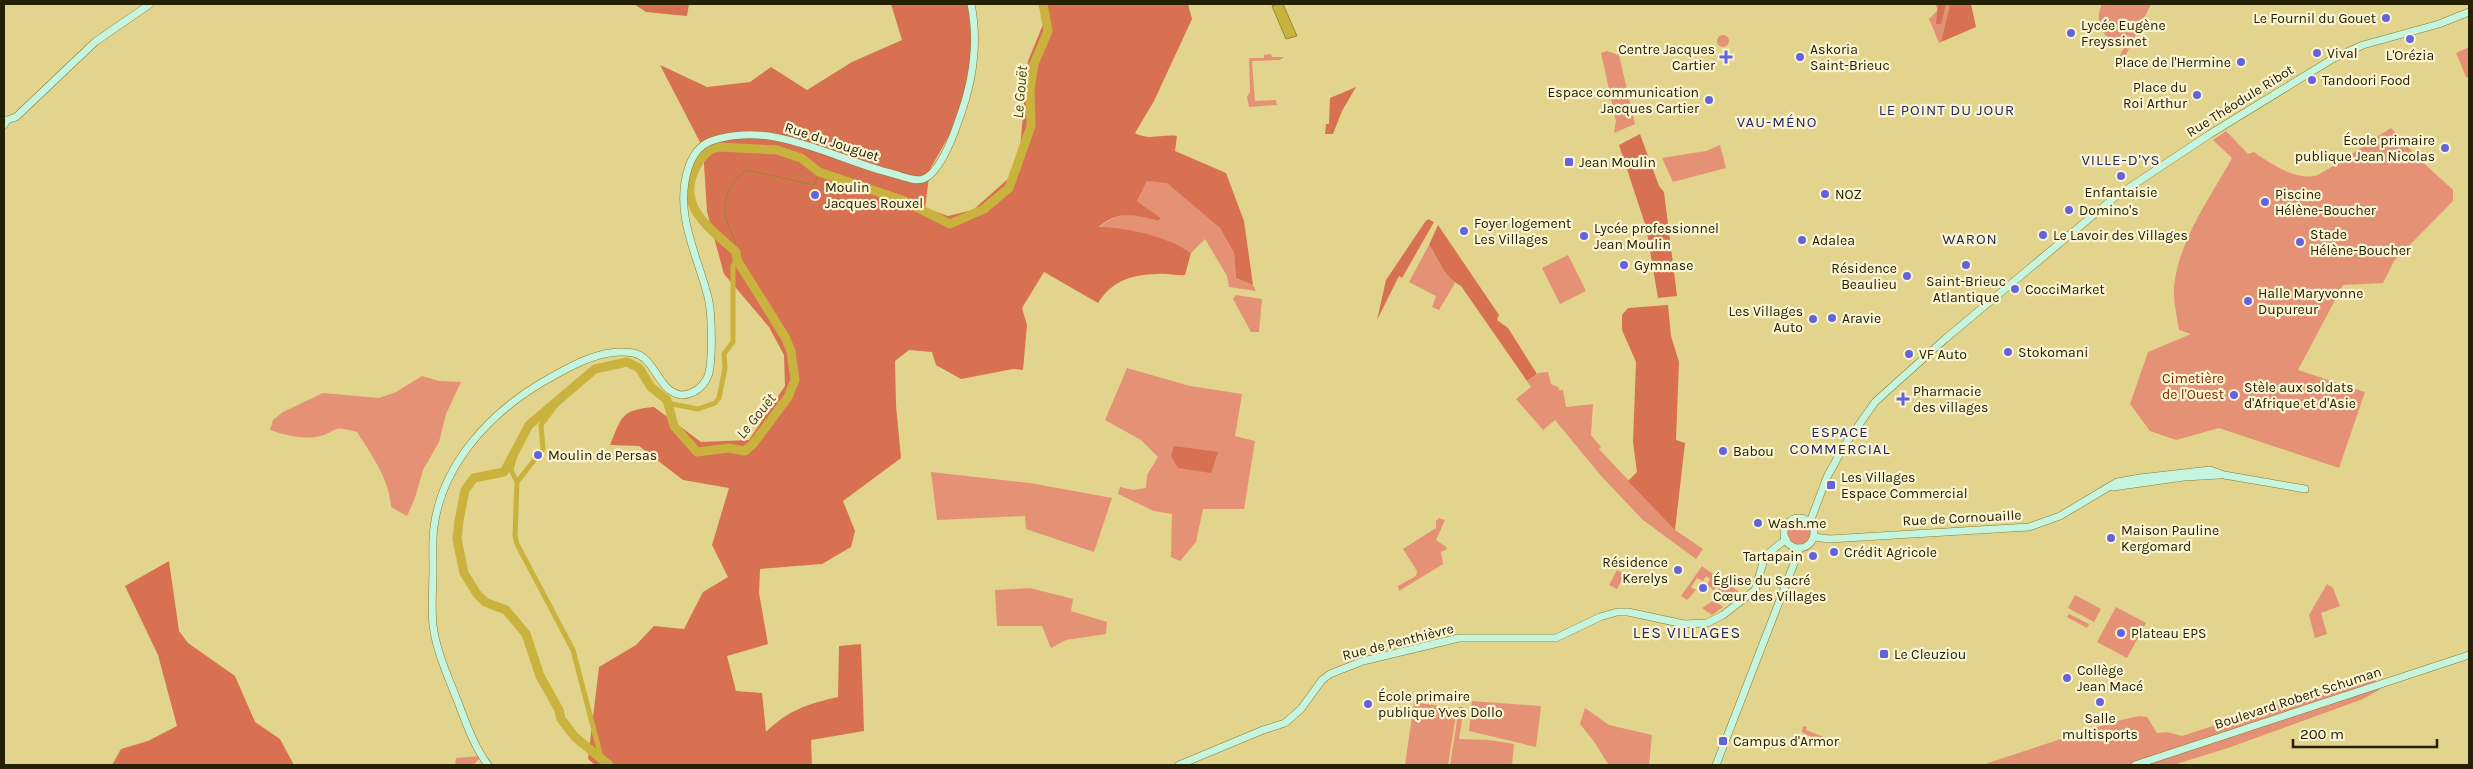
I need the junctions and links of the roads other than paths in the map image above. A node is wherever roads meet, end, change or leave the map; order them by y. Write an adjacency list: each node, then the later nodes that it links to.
1 (150, 4): 4 (street)
2 (971, 4): 11 (street, Rue du Jouguet)
3 (2469, 12): 6 (street, Rue Théodule Ribot)
4 (5, 123)
5 (2305, 489): 7 (street, Rue de Cornouaille)
6 (1810, 522): 7 (street); 8 (street)
7 (1814, 537): 9 (street)
8 (1786, 539): 9 (street); 12 (street, Rue de Penthièvre)
9 (1800, 548): 13 (street)
10 (2469, 655): 14 (street, Boulevard Robert Schuman)
11 (488, 765)
12 (1179, 765)
13 (1716, 765)
14 (2135, 765)

